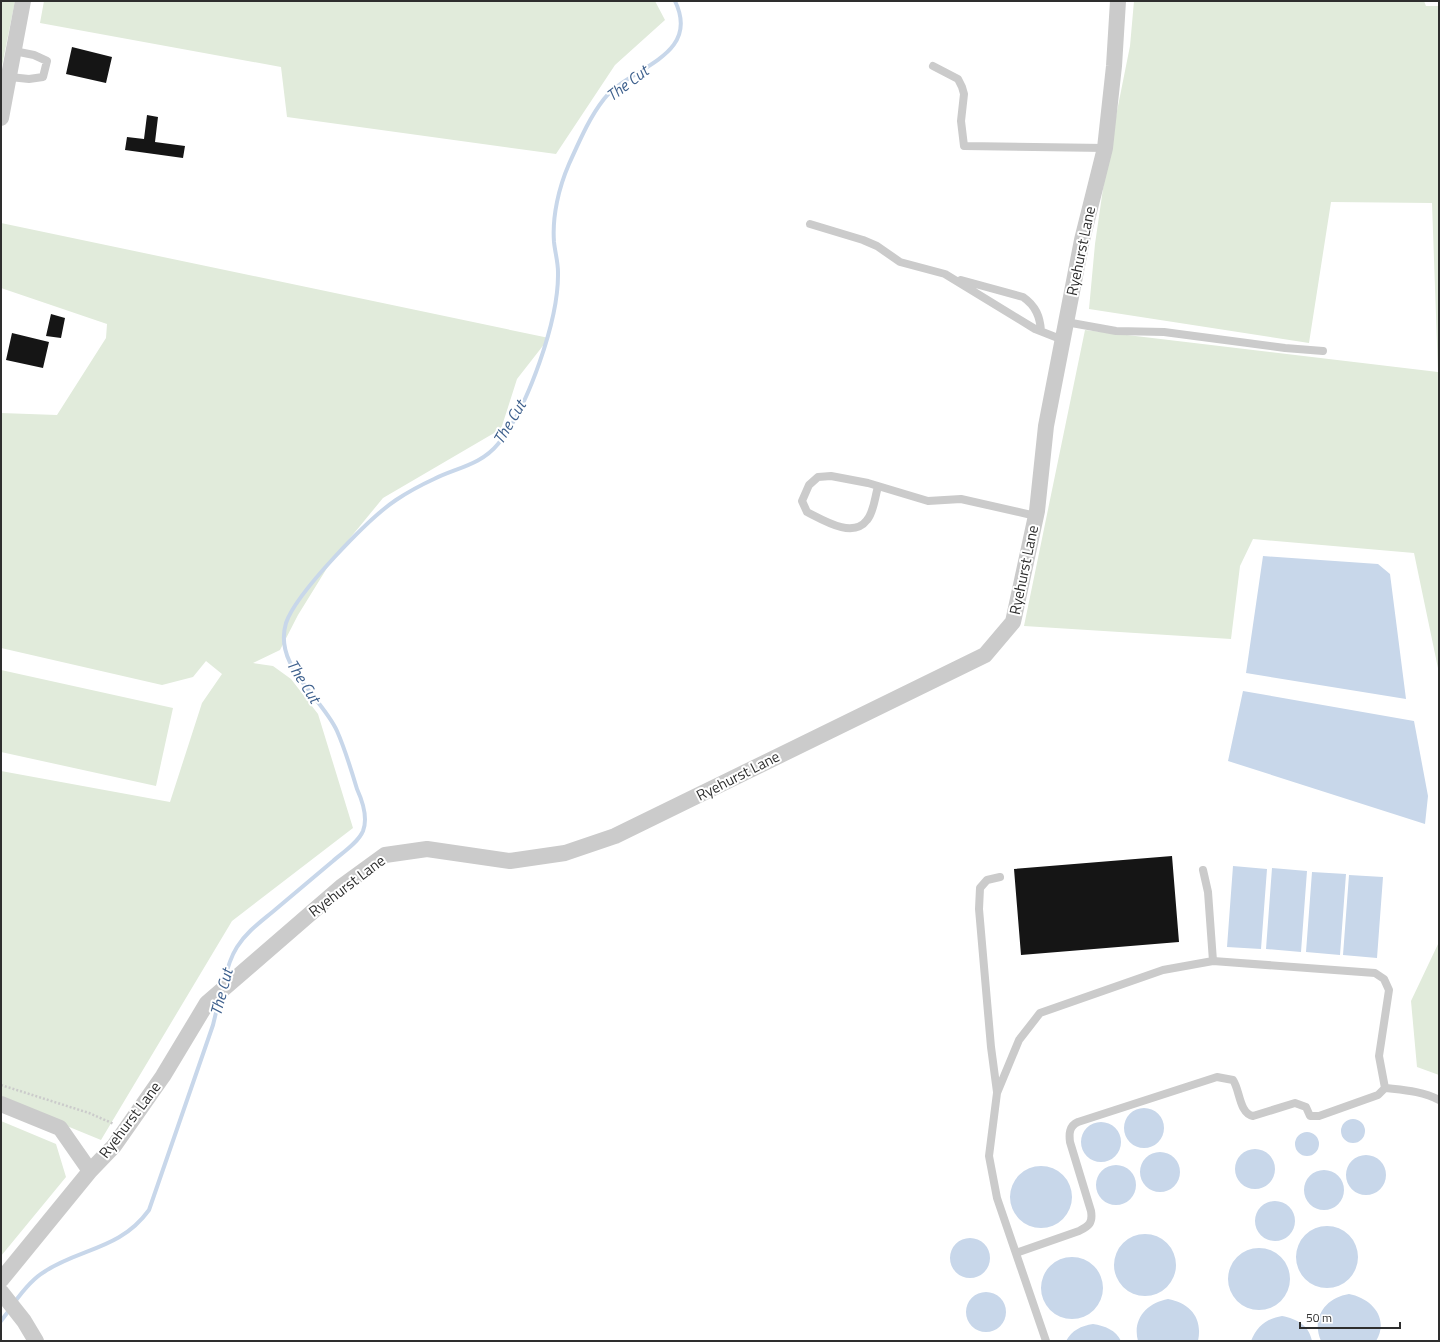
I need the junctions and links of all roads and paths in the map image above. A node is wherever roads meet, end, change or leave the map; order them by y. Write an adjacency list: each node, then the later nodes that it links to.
1 (23, 1): 3 (street)
2 (1118, 1): 7 (street, Ryehurst Lane)
3 (14, 50): 5 (street); 5 (lane)
4 (933, 66): 7 (lane)
5 (10, 77): 6 (street)
6 (1, 118)
7 (1105, 148): 10 (street, Ryehurst Lane)
8 (810, 224): 9 (lane)
9 (952, 278): 11 (lane); 11 (lane)
10 (1066, 322): 12 (street, Ryehurst Lane); 13 (lane)
11 (1041, 331): 12 (lane)
12 (1063, 340): 15 (street, Ryehurst Lane)
13 (1323, 351)
14 (878, 486): 14 (lane); 15 (lane)
15 (1036, 516): 24 (street, Ryehurst Lane)
16 (1203, 870): 18 (lane)
17 (1000, 877): 21 (lane)
18 (1213, 961): 20 (lane); 21 (lane)
19 (1, 1085): 24 (path)
20 (1385, 1088): 22 (lane); 26 (lane)
21 (997, 1093): 26 (lane)
22 (1439, 1100)
23 (1, 1104): 25 (street)
24 (126, 1129): 25 (street, Ryehurst Lane)
25 (90, 1171): 27 (street, Ryehurst Lane)
26 (1016, 1253): 30 (lane)
27 (1, 1280)
28 (4, 1295): 29 (street)
29 (35, 1341)
30 (1046, 1341)

